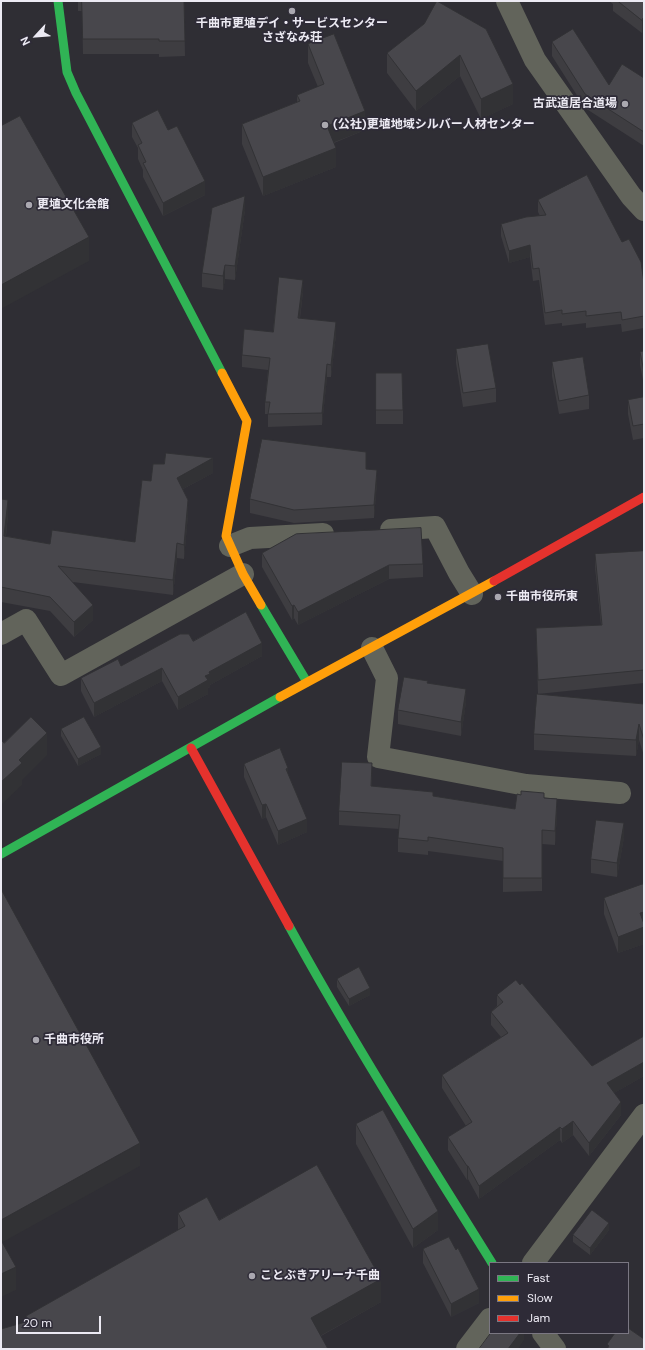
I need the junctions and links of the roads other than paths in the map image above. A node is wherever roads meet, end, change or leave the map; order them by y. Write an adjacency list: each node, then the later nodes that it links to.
1 (58, 1): 7 (street)
2 (507, 1): 3 (street)
3 (644, 210)
4 (644, 497): 9 (street)
5 (373, 531): 9 (street)
6 (343, 533): 7 (street)
7 (230, 546): 8 (street)
8 (243, 574): 10 (street); 12 (street)
9 (472, 594): 11 (street)
10 (1, 634)
11 (372, 648): 12 (street); 14 (street)
12 (307, 682): 13 (street)
13 (191, 748): 15 (street); 17 (street)
14 (620, 793)
15 (1, 854)
16 (644, 1115): 18 (street)
17 (491, 1262)
18 (533, 1262)
19 (489, 1320): 21 (street)
20 (544, 1334): 22 (street)
21 (467, 1349)
22 (555, 1349)

